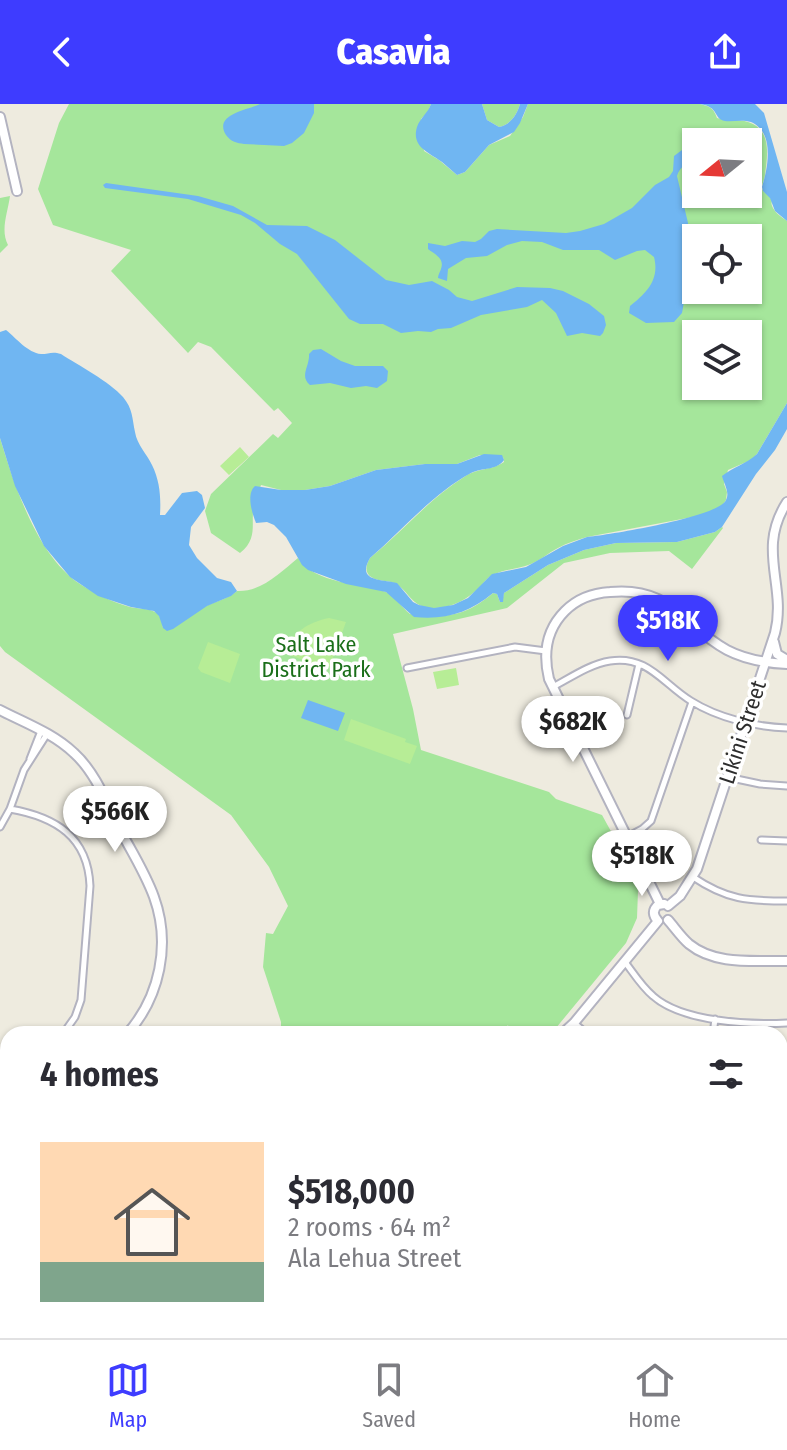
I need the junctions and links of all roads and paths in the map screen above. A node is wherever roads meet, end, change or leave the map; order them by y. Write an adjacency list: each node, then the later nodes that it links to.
1 (0, 117): 2 (street)
2 (17, 191)
3 (787, 502): 4 (street, Likini Street)
4 (775, 633): 6 (street, Likini Street); 7 (street)
5 (546, 651): 6 (street); 9 (street); 10 (street)
6 (765, 662): 7 (street); 14 (street, Likini Street)
7 (787, 662)
8 (639, 664): 10 (street); 11 (street); 13 (street)
9 (407, 668)
10 (553, 687): 21 (street)
11 (692, 702): 14 (street); 21 (street)
12 (0, 710): 16 (street)
13 (627, 715)
14 (746, 722): 15 (street); 17 (street, Likini Street)
15 (787, 728)
16 (44, 732): 19 (street); 36 (street)
17 (727, 777): 18 (street); 24 (street, Likini Street)
18 (787, 786)
19 (10, 809): 20 (street); 35 (street)
20 (0, 827)
21 (627, 837): 26 (street)
22 (761, 840): 23 (street)
23 (787, 841)
24 (693, 877): 25 (street); 26 (street, Likini Street)
25 (787, 901)
26 (664, 905): 27 (street); 28 (street)
27 (668, 920): 28 (street); 29 (street)
28 (658, 921): 30 (street)
29 (787, 961)
30 (625, 962): 31 (street); 32 (street)
31 (715, 1019): 34 (street); 39 (street)
32 (574, 1023): 37 (street); 38 (street)
33 (787, 1023): 34 (street)
34 (765, 1024)
35 (69, 1026)
36 (133, 1026)
37 (571, 1026)
38 (578, 1026)
39 (714, 1026)

